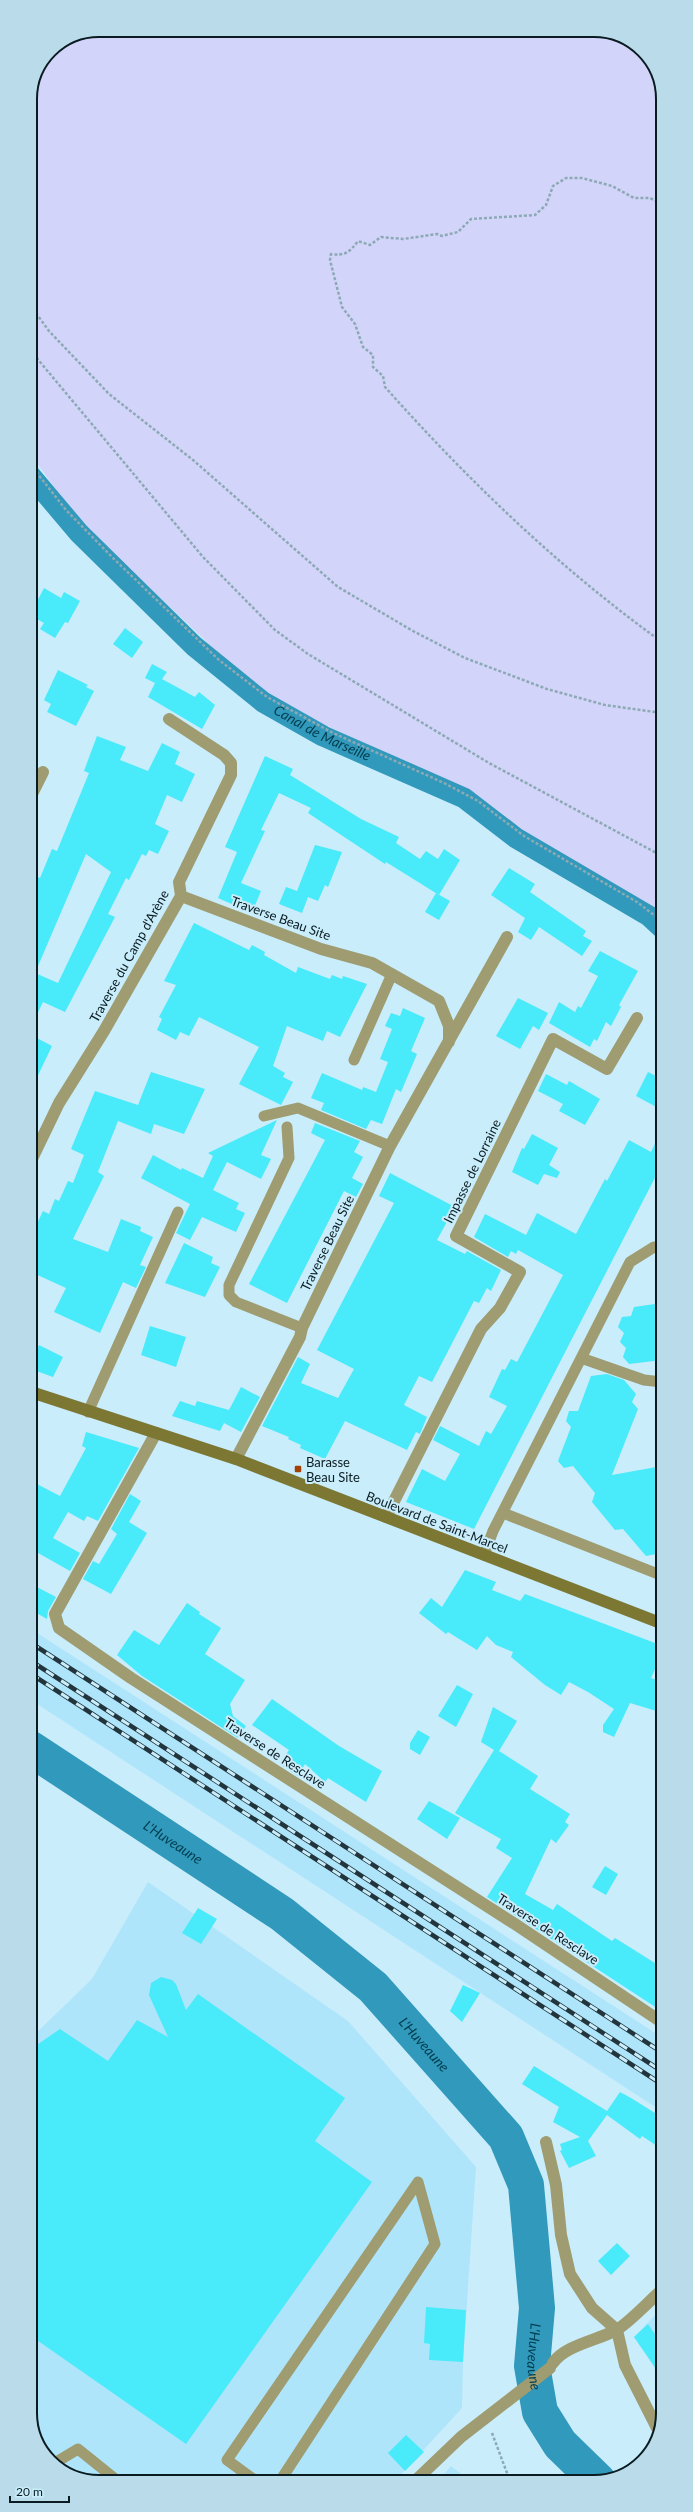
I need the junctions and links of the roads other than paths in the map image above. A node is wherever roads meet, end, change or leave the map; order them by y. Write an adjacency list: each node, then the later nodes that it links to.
1 (169, 719): 4 (street, Traverse du Camp d'Arène)
2 (43, 772): 3 (street)
3 (37, 784)
4 (181, 896): 6 (street, Traverse Beau Site); 13 (street, Traverse du Camp d'Arène)
5 (507, 937): 8 (street, Traverse Beau Site)
6 (392, 974): 8 (street, Traverse Beau Site); 9 (lane)
7 (637, 1018): 24 (street, Impasse de Lorraine)
8 (449, 1043): 12 (street, Traverse Beau Site)
9 (354, 1060)
10 (264, 1116): 12 (lane)
11 (287, 1127): 16 (lane)
12 (390, 1146): 16 (street, Traverse Beau Site)
13 (37, 1149)
14 (178, 1212): 20 (lane)
15 (656, 1247): 17 (lane)
16 (302, 1328): 22 (street, Traverse Beau Site)
17 (581, 1358): 18 (lane); 23 (lane)
18 (656, 1381)
19 (37, 1394): 20 (street, Boulevard de Saint-Marcel)
20 (88, 1412): 21 (street, Boulevard de Saint-Marcel)
21 (156, 1433): 22 (street, Boulevard de Saint-Marcel); 28 (street, Traverse de Resclave)
22 (236, 1458): 24 (street, Boulevard de Saint-Marcel)
23 (503, 1513): 25 (lane); 26 (lane)
24 (386, 1517): 25 (street, Boulevard de Saint-Marcel)
25 (484, 1555): 27 (street, Boulevard de Saint-Marcel)
26 (656, 1574)
27 (656, 1622)
28 (656, 2018)
29 (546, 2142): 31 (street)
30 (656, 2295): 31 (street)
31 (617, 2330): 32 (street); 37 (street)
32 (655, 2424)
33 (59, 2461): 34 (lane)
34 (110, 2475)
35 (247, 2475): 36 (lane)
36 (284, 2475)
37 (421, 2475)

